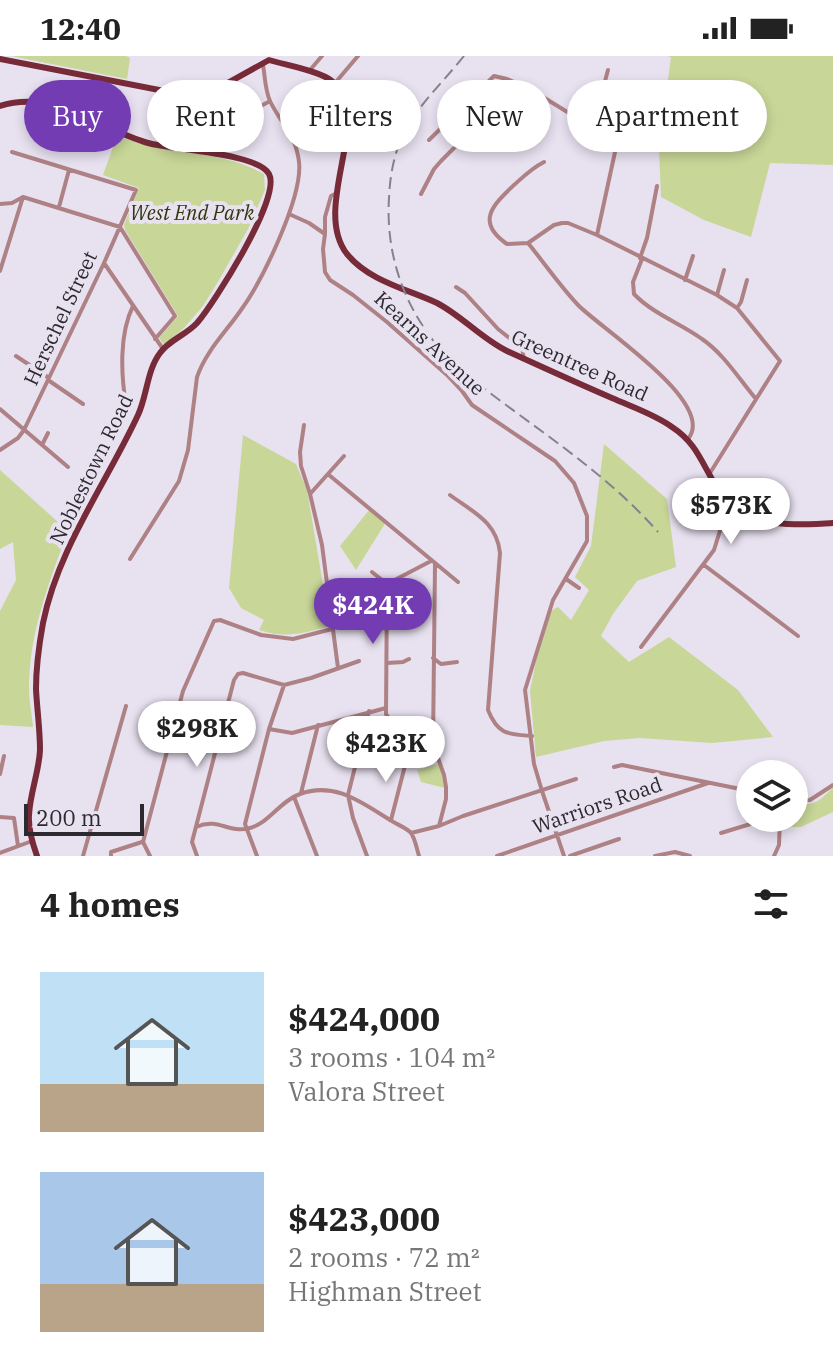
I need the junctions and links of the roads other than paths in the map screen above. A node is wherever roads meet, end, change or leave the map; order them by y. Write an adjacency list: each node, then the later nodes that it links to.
1 (278, 56): 5 (street)
2 (322, 56): 7 (street)
3 (358, 56): 9 (street)
4 (0, 59): 5 (main road)
5 (266, 62): 7 (main road); 13 (street)
6 (608, 70): 12 (street)
7 (309, 72): 8 (main road)
8 (330, 80)
9 (338, 80)
10 (490, 80): 11 (street)
11 (508, 80)
12 (605, 80)
13 (270, 101): 15 (street); 32 (street)
14 (551, 101): 17 (street)
15 (264, 104)
16 (0, 106): 49 (main road, Noblestown Road)
17 (567, 113)
18 (437, 132): 19 (street)
19 (429, 140)
20 (12, 152): 25 (street)
21 (344, 152): 27 (main road, Greentree Road)
22 (450, 152): 28 (street)
23 (615, 152): 35 (street)
24 (544, 162): 36 (street)
25 (69, 170): 31 (street); 33 (street, Herschel Street)
26 (657, 186): 38 (street)
27 (337, 193): 34 (street, Kearns Avenue); 51 (main road, Greentree Road)
28 (421, 194)
29 (23, 197): 30 (street); 31 (street); 41 (street)
30 (0, 204)
31 (59, 207): 33 (street)
32 (289, 213): 34 (street); 73 (street)
33 (120, 227): 39 (street, Herschel Street); 48 (street)
34 (325, 234): 77 (street, Kearns Avenue)
35 (597, 235): 36 (street); 38 (street)
36 (528, 243): 60 (street)
37 (693, 256): 42 (street)
38 (641, 258): 42 (street); 53 (street)
39 (104, 263): 46 (street); 52 (street, Herschel Street)
40 (724, 270): 45 (street)
41 (0, 271)
42 (685, 280): 45 (street)
43 (747, 280): 47 (street)
44 (456, 287): 51 (street)
45 (717, 295): 47 (street)
46 (134, 305): 48 (street); 55 (street)
47 (737, 308): 53 (street)
48 (155, 339): 49 (street)
49 (163, 349): 120 (main road, Noblestown Road)
50 (16, 356): 52 (street)
51 (524, 359): 60 (main road, Greentree Road)
52 (49, 379): 54 (street); 58 (street, Herschel Street)
53 (756, 399): 65 (street)
54 (83, 404)
55 (126, 405)
56 (0, 409): 58 (street)
57 (304, 425): 68 (street)
58 (24, 430): 61 (street); 62 (street, Herschel Street)
59 (48, 433): 61 (street)
60 (688, 439): 65 (main road, Greentree Road)
61 (42, 445): 64 (street)
62 (0, 450)
63 (344, 456): 66 (street)
64 (68, 467)
65 (710, 473): 67 (main road, Greentree Road)
66 (329, 475): 68 (street); 74 (street)
67 (718, 489): 70 (main road, Greentree Road); 71 (street)
68 (310, 494): 81 (street)
69 (450, 495): 96 (street)
70 (731, 506): 71 (street); 72 (main road, Greentree Road)
71 (722, 512): 75 (street)
72 (833, 523)
73 (130, 559)
74 (433, 562): 78 (street); 79 (street); 84 (street)
75 (704, 565): 82 (street); 83 (street)
76 (372, 572): 79 (street)
77 (566, 579): 80 (street); 96 (street, Kearns Avenue)
78 (458, 582)
79 (387, 584): 88 (street)
80 (579, 588)
81 (332, 629): 89 (street); 121 (street)
82 (798, 636)
83 (641, 647)
84 (433, 658): 87 (street); 111 (street)
85 (409, 659): 88 (street)
86 (359, 661): 89 (street)
87 (457, 662)
88 (387, 663): 92 (street)
89 (338, 668): 90 (street)
90 (284, 685): 95 (street); 112 (street)
91 (126, 706): 125 (street)
92 (386, 708): 93 (street); 110 (street)
93 (369, 711): 94 (street); 106 (street)
94 (318, 725): 95 (street); 105 (street)
95 (269, 729): 114 (street)
96 (532, 736): 104 (street, Kearns Avenue)
97 (4, 756): 99 (street)
98 (614, 767): 101 (street)
99 (0, 774)
100 (576, 779): 104 (street)
101 (708, 783): 103 (street); 118 (street, Warriors Road)
102 (833, 785): 108 (street)
103 (736, 788)
104 (542, 791): 111 (street); 118 (street, Kearns Avenue)
105 (301, 793): 106 (street); 107 (street)
106 (348, 795): 110 (street); 131 (street)
107 (294, 797): 114 (street); 130 (street)
108 (808, 800)
109 (0, 817): 122 (street)
110 (391, 821): 116 (street)
111 (439, 826): 116 (street)
112 (196, 827): 114 (street); 128 (street)
113 (736, 828): 117 (street)
114 (246, 829): 129 (street)
115 (779, 832): 137 (street)
116 (411, 833): 132 (street)
117 (721, 833)
118 (558, 835): 133 (street, Warriors Road); 134 (street, Kearns Avenue)
119 (619, 839): 134 (street)
120 (32, 841): 122 (street); 124 (main road, Noblestown Road)
121 (143, 842): 126 (street); 127 (street)
122 (18, 846): 123 (street)
123 (0, 853)
124 (37, 856)
125 (83, 856)
126 (111, 856)
127 (150, 856)
128 (197, 856)
129 (257, 856)
130 (317, 856)
131 (367, 856)
132 (419, 856)
133 (497, 856)
134 (567, 856)
135 (655, 856): 136 (street)
136 (690, 856)
137 (774, 856)

